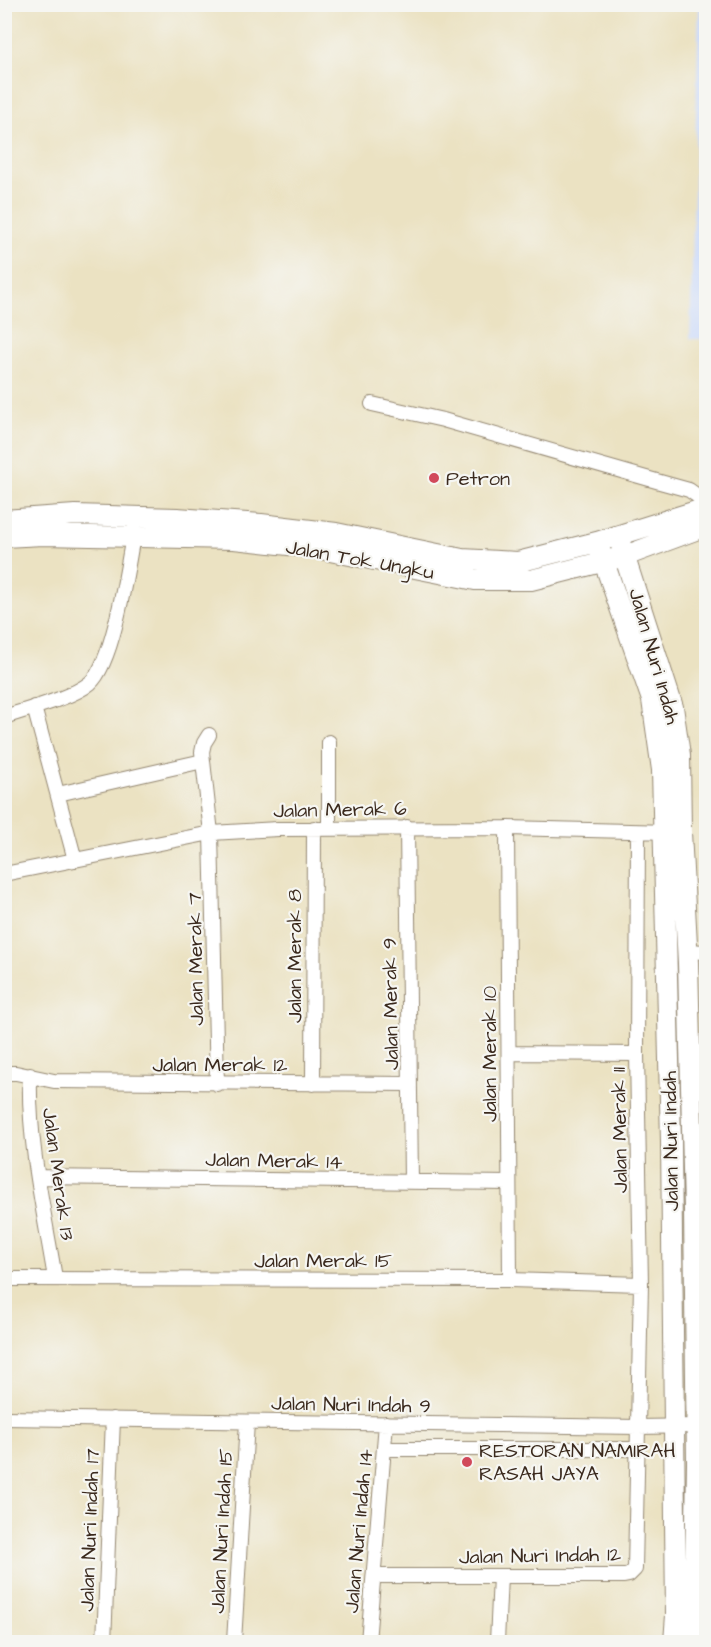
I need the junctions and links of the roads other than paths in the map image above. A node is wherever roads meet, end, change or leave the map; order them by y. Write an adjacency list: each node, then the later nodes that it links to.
1 (372, 404): 2 (street)
2 (706, 502)
3 (706, 508): 7 (main road, Jalan Tok Ungku)
4 (136, 517): 5 (main road, Jalan Tok Ungku); 9 (street); 10 (main road, Jalan Tok Ungku)
5 (4, 520)
6 (706, 526): 11 (main road, Jalan Tok Ungku)
7 (618, 536): 10 (main road, Jalan Tok Ungku); 11 (main road, Jalan Nuri Indah)
8 (4, 537): 9 (main road, Jalan Tok Ungku)
9 (132, 537): 12 (main road, Jalan Tok Ungku); 13 (street)
10 (597, 542): 12 (main road, Jalan Nuri Indah)
11 (625, 556): 12 (main road, Jalan Tok Ungku); 24 (main road, Jalan Nuri Indah)
12 (604, 560): 24 (main road, Jalan Nuri Indah)
13 (34, 707): 14 (street); 18 (street)
14 (4, 717)
15 (209, 735): 17 (street, Jalan Merak 7)
16 (329, 742): 19 (street)
17 (203, 761): 18 (street); 25 (street, Jalan Merak 7)
18 (57, 794): 26 (street)
19 (329, 827): 20 (street, Jalan Merak 6); 21 (street, Jalan Merak 6)
20 (407, 827): 22 (street, Jalan Merak 6); 35 (street, Jalan Merak 9)
21 (314, 828): 25 (street, Jalan Merak 6); 34 (street, Jalan Merak 8)
22 (507, 828): 23 (street, Jalan Merak 6); 29 (street, Jalan Merak 10)
23 (638, 832): 24 (street, Jalan Merak 6); 30 (street, Jalan Merak 11)
24 (671, 832): 28 (main road, Jalan Nuri Indah); 50 (main road, Jalan Nuri Indah)
25 (211, 833): 26 (street, Jalan Merak 6); 33 (street, Jalan Merak 7)
26 (75, 860): 27 (street, Jalan Merak 6)
27 (4, 874)
28 (697, 952): 43 (main road, Jalan Nuri Indah)
29 (509, 1053): 30 (street); 38 (street, Jalan Merak 10)
30 (637, 1054): 42 (street, Jalan Merak 11)
31 (4, 1073): 32 (street, Jalan Merak 12)
32 (30, 1075): 33 (street, Jalan Merak 12); 36 (street, Jalan Merak 13)
33 (217, 1084): 34 (street, Jalan Merak 12)
34 (313, 1084): 35 (street, Jalan Merak 12)
35 (410, 1084): 37 (street, Jalan Merak 9)
36 (38, 1177): 37 (street, Jalan Merak 14); 39 (street, Jalan Merak 13)
37 (411, 1181): 38 (street, Jalan Merak 14)
38 (509, 1182): 41 (street, Jalan Merak 10)
39 (55, 1278): 40 (street, Jalan Merak 15); 41 (street, Jalan Merak 15)
40 (4, 1279)
41 (510, 1280): 42 (street, Jalan Merak 15)
42 (640, 1284): 49 (street, Jalan Merak 11)
43 (701, 1337): 44 (main road, Jalan Nuri Indah)
44 (700, 1416): 50 (street, Jalan Nuri Indah 9); 54 (main road, Jalan Nuri Indah)
45 (4, 1418): 46 (street, Jalan Nuri Indah 9)
46 (112, 1419): 47 (street, Jalan Nuri Indah 9); 58 (street, Jalan Nuri Indah 17)
47 (247, 1422): 48 (street, Jalan Nuri Indah 9); 59 (street, Jalan Nuri Indah 15)
48 (386, 1423): 49 (street, Jalan Nuri Indah 9); 51 (street, Jalan Nuri Indah 14)
49 (638, 1427): 50 (street, Jalan Nuri Indah 9); 52 (street, Jalan Nuri Indah 12)
50 (675, 1427): 62 (main road, Jalan Nuri Indah)
51 (384, 1449): 52 (street); 55 (street, Jalan Nuri Indah 14)
52 (638, 1449): 56 (street, Jalan Nuri Indah 12)
53 (706, 1535): 54 (street)
54 (696, 1553): 57 (main road, Jalan Nuri Indah)
55 (374, 1576): 56 (street, Jalan Nuri Indah 12); 60 (street, Jalan Nuri Indah 14)
56 (500, 1576): 61 (street)
57 (701, 1617): 63 (main road, Jalan Nuri Indah)
58 (104, 1642)
59 (234, 1642)
60 (368, 1642)
61 (497, 1642)
62 (674, 1642)
63 (694, 1642)

